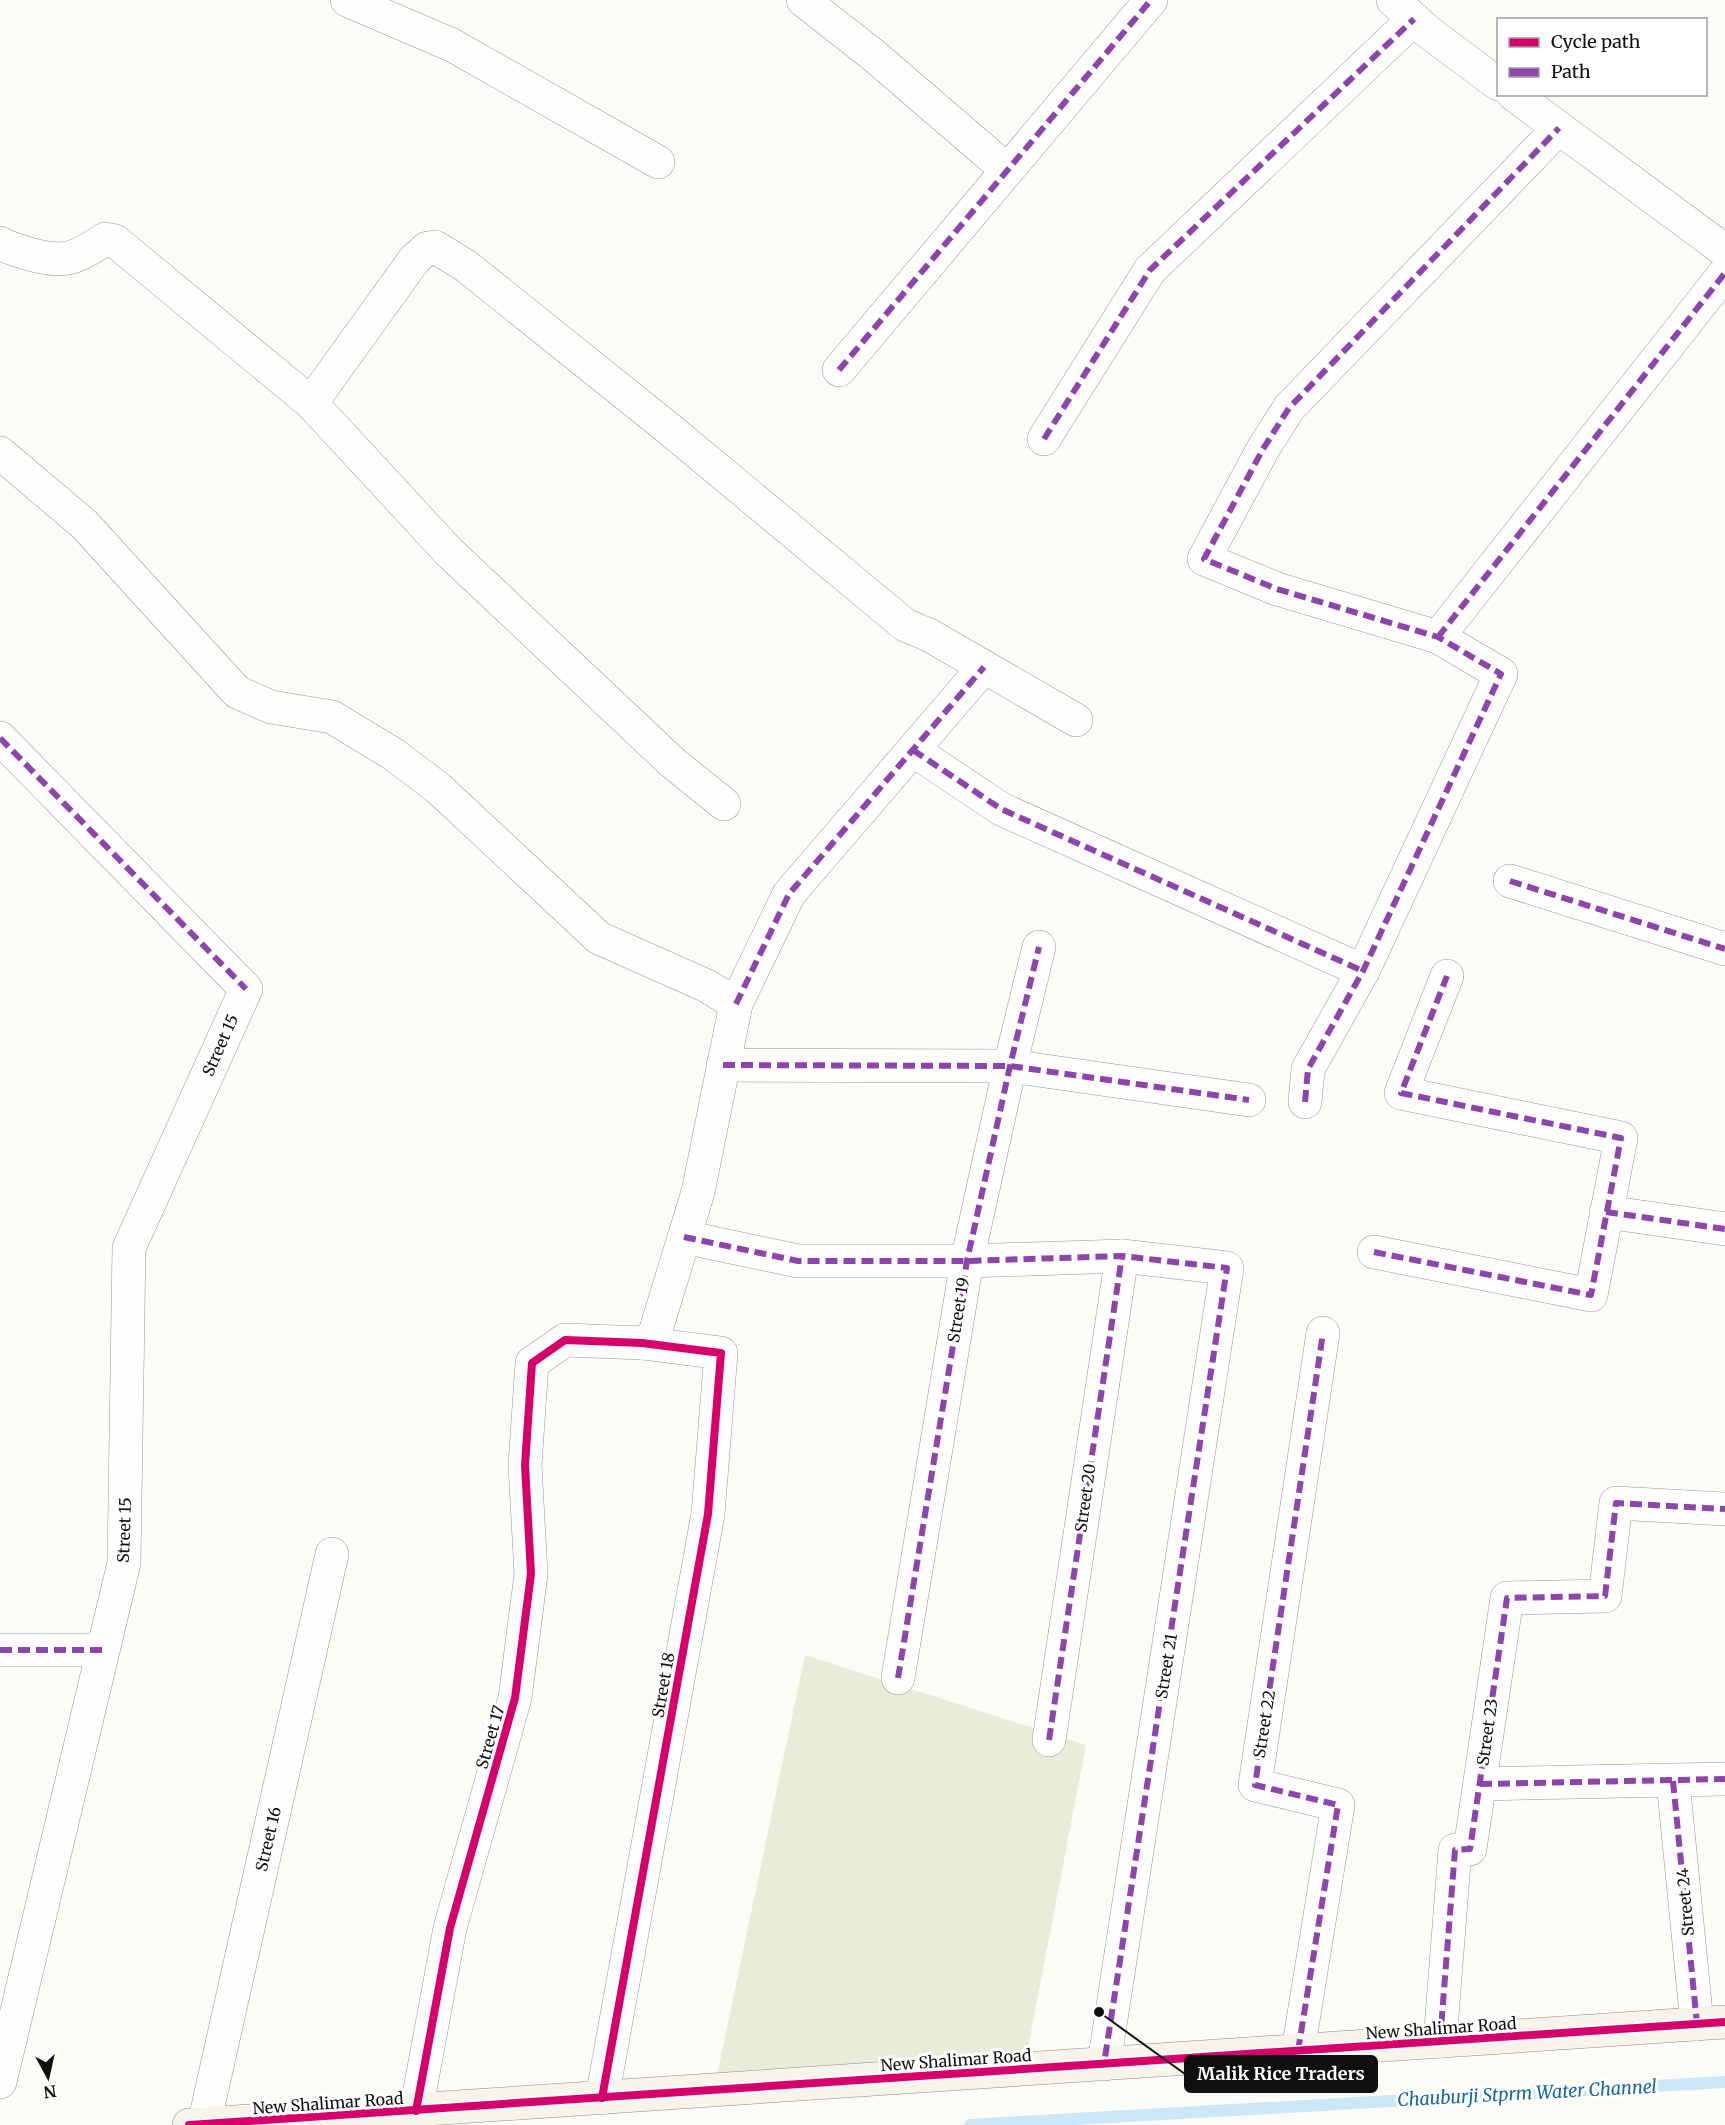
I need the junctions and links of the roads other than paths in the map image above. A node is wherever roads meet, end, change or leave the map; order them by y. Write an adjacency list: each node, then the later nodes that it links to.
1 (347, 0): 8 (street)
2 (803, 0): 9 (street)
3 (1150, 0): 9 (street)
4 (1404, 9): 5 (street); 15 (street)
5 (1497, 83)
6 (1516, 96): 7 (street)
7 (1558, 128): 11 (street); 17 (street)
8 (658, 162)
9 (1007, 170): 13 (street)
10 (0, 243): 14 (street)
11 (1725, 249)
12 (1725, 273): 17 (street)
13 (839, 370)
14 (311, 403): 18 (street); 22 (street)
15 (1044, 439)
16 (0, 453): 28 (street)
17 (1438, 637): 26 (street)
18 (984, 667): 19 (street); 21 (street)
19 (1076, 720)
20 (0, 738): 44 (street, Street 15)
21 (913, 750): 26 (street); 28 (street)
22 (724, 804)
23 (1510, 880): 25 (street)
24 (1040, 947): 30 (street, Street 19)
25 (1725, 949)
26 (1363, 972): 32 (street)
27 (1447, 976): 33 (street)
28 (736, 1004): 29 (street)
29 (723, 1065): 30 (street); 35 (street)
30 (1010, 1066): 31 (street); 38 (street, Street 19)
31 (1249, 1100)
32 (1305, 1102)
33 (1606, 1212): 34 (street); 36 (street)
34 (1725, 1229)
35 (684, 1236): 38 (street); 40 (street)
36 (1374, 1252)
37 (1122, 1256): 38 (street); 46 (street, Street 20); 53 (street, Street 21)
38 (967, 1260): 45 (street, Street 19)
39 (1323, 1333): 52 (street, Street 22)
40 (642, 1343): 55 (street, Street 18); 56 (street, Street 17)
41 (1725, 1509): 49 (street, Street 23)
42 (332, 1554): 57 (street, Street 16)
43 (0, 1650): 44 (street)
44 (103, 1650): 54 (street, Street 15)
45 (897, 1678)
46 (1049, 1740)
47 (1725, 1779): 48 (street)
48 (1673, 1781): 49 (street); 50 (street, Street 24)
49 (1480, 1784): 51 (street, Street 23)
50 (1711, 2023): 51 (street, New Shalimar Road)
51 (1440, 2041): 52 (street, New Shalimar Road)
52 (1298, 2050): 53 (street, New Shalimar Road)
53 (1104, 2064): 55 (street, New Shalimar Road)
54 (0, 2082)
55 (602, 2098): 56 (street, New Shalimar Road)
56 (416, 2111): 57 (street, New Shalimar Road)
57 (197, 2125)

